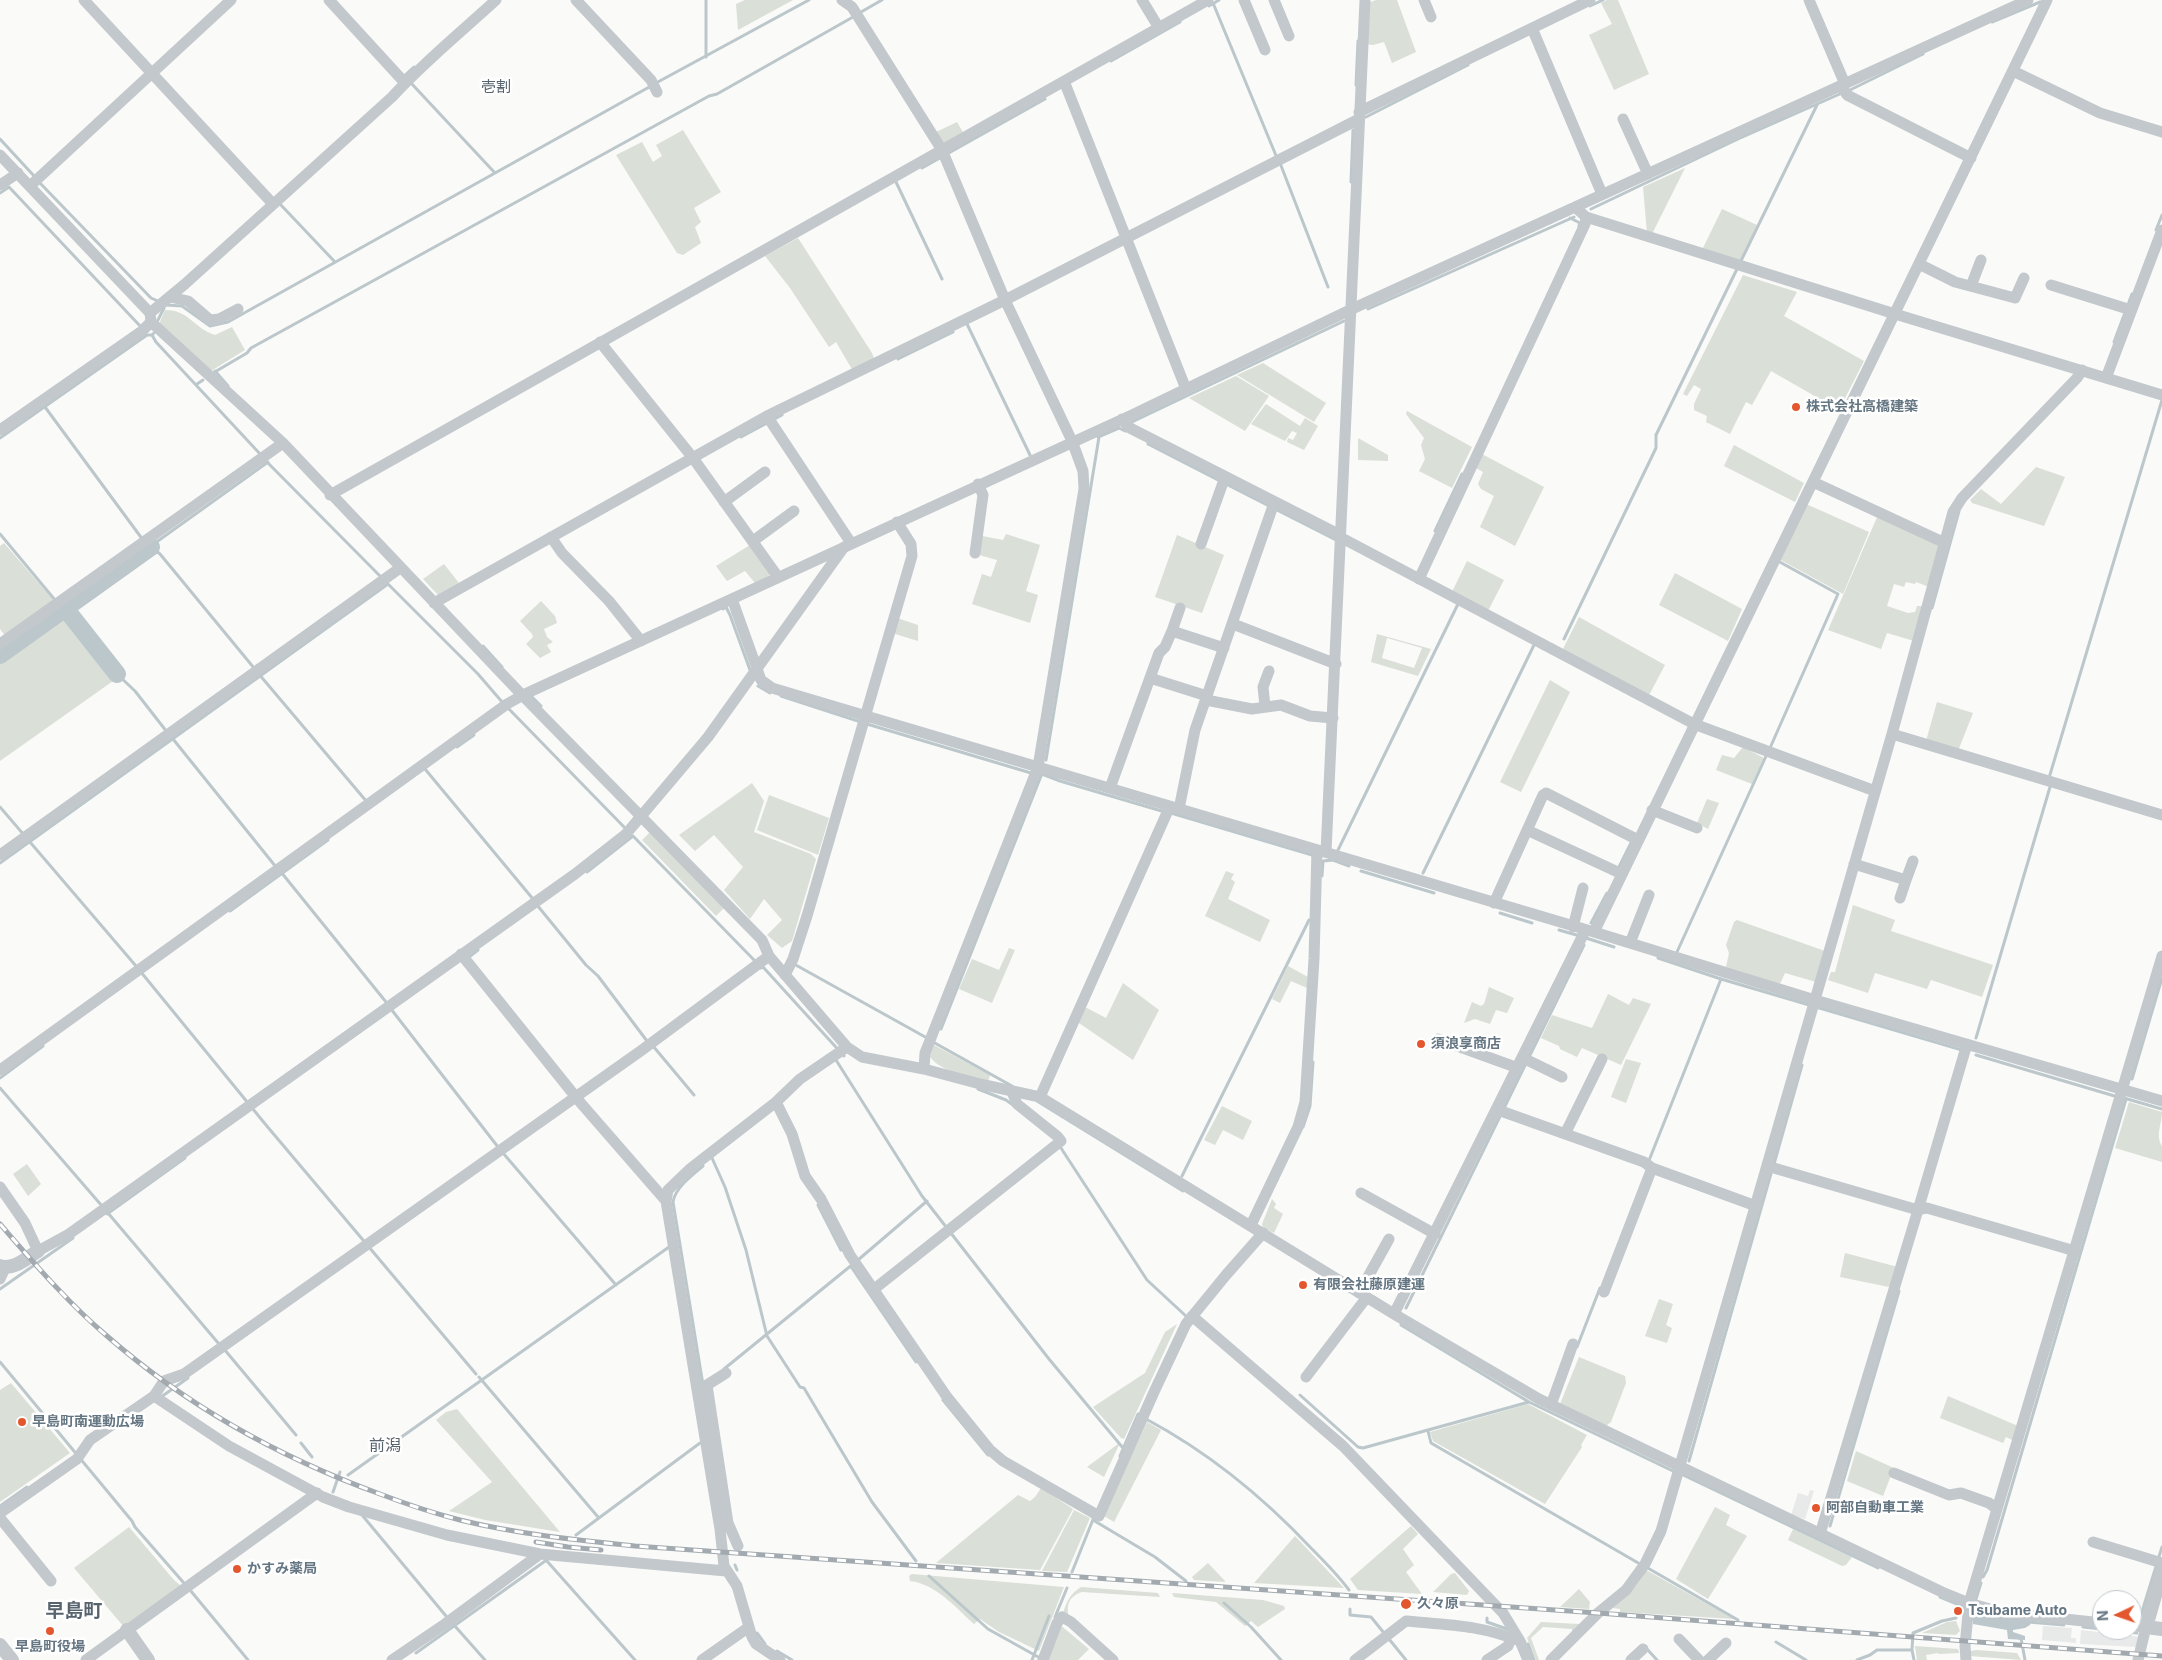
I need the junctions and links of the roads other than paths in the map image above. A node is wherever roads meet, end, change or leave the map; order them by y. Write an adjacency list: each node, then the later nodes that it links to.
1 (84, 0): 23 (street)
2 (232, 0): 23 (street)
3 (329, 0): 24 (street)
4 (496, 0): 24 (street)
5 (576, 0): 27 (street)
6 (842, 0): 31 (street)
7 (1142, 0): 18 (street)
8 (1208, 0): 18 (street)
9 (1244, 0): 21 (street)
10 (1274, 0): 20 (street)
11 (1365, 0): 28 (street)
12 (1424, 0): 17 (street)
13 (1590, 0): 19 (street)
14 (1809, 0): 26 (street)
15 (2028, 0): 26 (street)
16 (2047, 0): 22 (street)
17 (1431, 17)
18 (1159, 28): 25 (street)
19 (1534, 32): 28 (street); 38 (street)
20 (1289, 36)
21 (1265, 50)
22 (2013, 71): 30 (street); 33 (street)
23 (152, 72): 36 (street); 39 (street)
24 (402, 80): 39 (street)
25 (1066, 85): 31 (street); 43 (street)
26 (1843, 85): 33 (street); 35 (street)
27 (655, 88)
28 (1359, 116): 43 (street); 51 (street)
29 (1623, 119): 35 (street)
30 (2162, 132)
31 (943, 154): 49 (street); 55 (street)
32 (0, 155): 34 (street)
33 (1971, 158): 45 (street)
34 (18, 173): 36 (street); 37 (street)
35 (1648, 174): 38 (street)
36 (35, 181): 53 (street)
37 (0, 185)
38 (1602, 194): 40 (street)
39 (271, 202): 53 (street)
40 (1575, 207): 41 (street); 51 (street)
41 (1586, 220): 54 (street); 84 (street)
42 (2162, 230): 52 (street)
43 (1126, 240): 49 (street); 58 (street)
44 (1981, 260): 48 (street)
45 (1919, 264): 48 (street); 54 (street)
46 (2024, 278): 48 (street)
47 (2051, 285): 52 (street)
48 (1971, 286)
49 (1007, 303): 61 (street); 63 (street)
50 (238, 309): 53 (street)
51 (1352, 309): 58 (street); 75 (street)
52 (2131, 310): 57 (street)
53 (155, 314): 62 (street); 64 (street)
54 (1895, 314): 56 (street); 68 (street)
55 (602, 344): 65 (street); 70 (street)
56 (2082, 370): 57 (street); 78 (street)
57 (2106, 378): 59 (street)
58 (1186, 389): 60 (street)
59 (2162, 395)
60 (1122, 418): 63 (street); 67 (street)
61 (769, 420): 65 (street); 80 (street)
62 (0, 430)
63 (1072, 441): 69 (street); 104 (street)
64 (283, 444): 70 (street); 91 (street)
65 (695, 459): 71 (street); 76 (street)
66 (765, 472): 71 (street)
67 (1225, 477): 72 (street); 79 (street)
68 (1813, 482): 78 (street); 102 (street)
69 (978, 484): 74 (street); 81 (street)
70 (333, 493): 82 (street)
71 (724, 502): 77 (street)
72 (1273, 506): 75 (street); 88 (street)
73 (794, 512): 77 (street)
74 (897, 522): 80 (street); 101 (street)
75 (1340, 536): 84 (street); 93 (street)
76 (551, 537): 86 (street); 90 (street)
77 (753, 541): 83 (street)
78 (1945, 543): 103 (street)
79 (1201, 544)
80 (848, 545): 83 (street); 94 (street)
81 (975, 553)
82 (400, 568): 86 (street); 115 (street)
83 (778, 577): 85 (street)
84 (1415, 577): 102 (street)
85 (732, 599): 90 (street); 94 (street)
86 (437, 601): 97 (street)
87 (1180, 608): 89 (street)
88 (1233, 624): 92 (street); 93 (street)
89 (1172, 631): 92 (street); 96 (street)
90 (641, 641): 97 (street)
91 (0, 644)
92 (1221, 647): 98 (street)
93 (1332, 663): 100 (street)
94 (757, 669): 101 (street); 110 (street)
95 (1269, 671): 99 (street)
96 (1150, 678): 98 (street); 105 (street)
97 (526, 693): 110 (street); 138 (street)
98 (1205, 696): 99 (street); 107 (street)
99 (1265, 706): 100 (street)
100 (1329, 717): 114 (street)
101 (864, 721): 104 (street); 130 (street)
102 (1692, 723): 106 (street); 108 (street)
103 (1892, 734): 106 (street); 109 (street)
104 (1038, 767): 105 (street); 137 (street)
105 (1110, 788): 107 (street)
106 (1875, 791): 117 (street)
107 (1171, 810): 114 (street); 142 (street)
108 (1652, 810): 111 (street); 113 (street)
109 (2162, 815)
110 (640, 816): 127 (street); 129 (street)
111 (1697, 828)
112 (1527, 830): 113 (street); 118 (street); 123 (street)
113 (1638, 840): 118 (street)
114 (1322, 851): 123 (street); 155 (street)
115 (0, 855)
116 (1913, 861): 119 (street)
117 (1854, 864): 119 (street); 131 (street)
118 (1622, 874): 125 (street)
119 (1906, 880): 122 (street)
120 (1582, 888): 124 (street)
121 (1649, 895): 126 (street)
122 (1900, 898)
123 (1494, 903): 124 (street)
124 (1572, 927): 125 (street)
125 (1586, 934): 126 (street); 136 (street)
126 (1630, 943): 131 (street)
127 (461, 954): 143 (street); 159 (street)
128 (2162, 956): 141 (street)
129 (762, 961): 130 (street); 143 (street)
130 (790, 966): 134 (street)
131 (1814, 1004): 133 (street); 149 (street)
132 (1438, 1040): 136 (street)
133 (1965, 1049): 141 (street); 154 (street)
134 (842, 1050): 137 (street); 145 (street)
135 (1602, 1058): 147 (street)
136 (1520, 1063): 139 (street); 146 (street)
137 (924, 1069): 140 (street)
138 (0, 1070)
139 (1562, 1077)
140 (1012, 1092): 142 (street); 161 (street)
141 (2122, 1094): 144 (street); 158 (street)
142 (1040, 1096): 155 (street)
143 (577, 1098): 152 (street); 170 (street)
144 (2162, 1101)
145 (776, 1102): 152 (street); 161 (street)
146 (1501, 1111): 147 (street); 156 (street)
147 (1565, 1134): 148 (street)
148 (1649, 1166): 153 (street); 162 (street)
149 (1771, 1168): 153 (street); 154 (street)
150 (0, 1187): 159 (street)
151 (1361, 1193): 156 (street)
152 (666, 1201): 169 (street)
153 (1756, 1206): 172 (street)
154 (1922, 1209): 158 (street); 179 (street)
155 (1257, 1232): 163 (street); 165 (street)
156 (1435, 1234): 164 (street)
157 (1389, 1239): 163 (street)
158 (2075, 1251): 175 (street)
159 (30, 1256): 160 (street)
160 (2, 1271)
161 (873, 1290): 165 (street)
162 (1604, 1292)
163 (1363, 1295): 164 (street); 168 (street)
164 (1394, 1314): 171 (street)
165 (1192, 1316): 193 (street)
166 (1574, 1344): 171 (street)
167 (726, 1373): 169 (street)
168 (1306, 1377)
169 (703, 1389): 178 (street)
170 (157, 1399): 174 (street); 176 (street)
171 (1551, 1405): 172 (street)
172 (1679, 1472): 179 (street); 210 (street)
173 (1894, 1473): 175 (street)
174 (320, 1495): 182 (street); 192 (street)
175 (1998, 1509): 186 (street)
176 (0, 1513)
177 (0, 1518): 185 (street)
178 (724, 1524): 181 (street); 184 (street)
179 (1820, 1534): 186 (street)
180 (2092, 1542): 183 (street)
181 (738, 1546)
182 (540, 1554): 184 (street); 202 (street)
183 (2160, 1564): 187 (street)
184 (726, 1571): 190 (street)
185 (51, 1581)
186 (1969, 1603): 188 (street); 214 (street)
187 (2142, 1618)
188 (2092, 1622)
189 (2142, 1627): 191 (street)
190 (749, 1628): 203 (street); 204 (street)
191 (2162, 1629)
192 (127, 1630): 200 (street); 201 (street)
193 (1516, 1639): 207 (street); 208 (street); 209 (street)
194 (1679, 1639): 212 (street)
195 (2139, 1640): 215 (street)
196 (1726, 1643): 213 (street)
197 (0, 1645): 199 (street)
198 (1643, 1649): 211 (street)
199 (12, 1660)
200 (86, 1660)
201 (148, 1660)
202 (392, 1660)
203 (702, 1660)
204 (780, 1660)
205 (1043, 1660): 206 (street)
206 (1113, 1660)
207 (1355, 1660)
208 (1487, 1660)
209 (1528, 1660)
210 (1551, 1660)
211 (1631, 1660)
212 (1698, 1660)
213 (1708, 1660)
214 (1966, 1660)
215 (2138, 1660)

